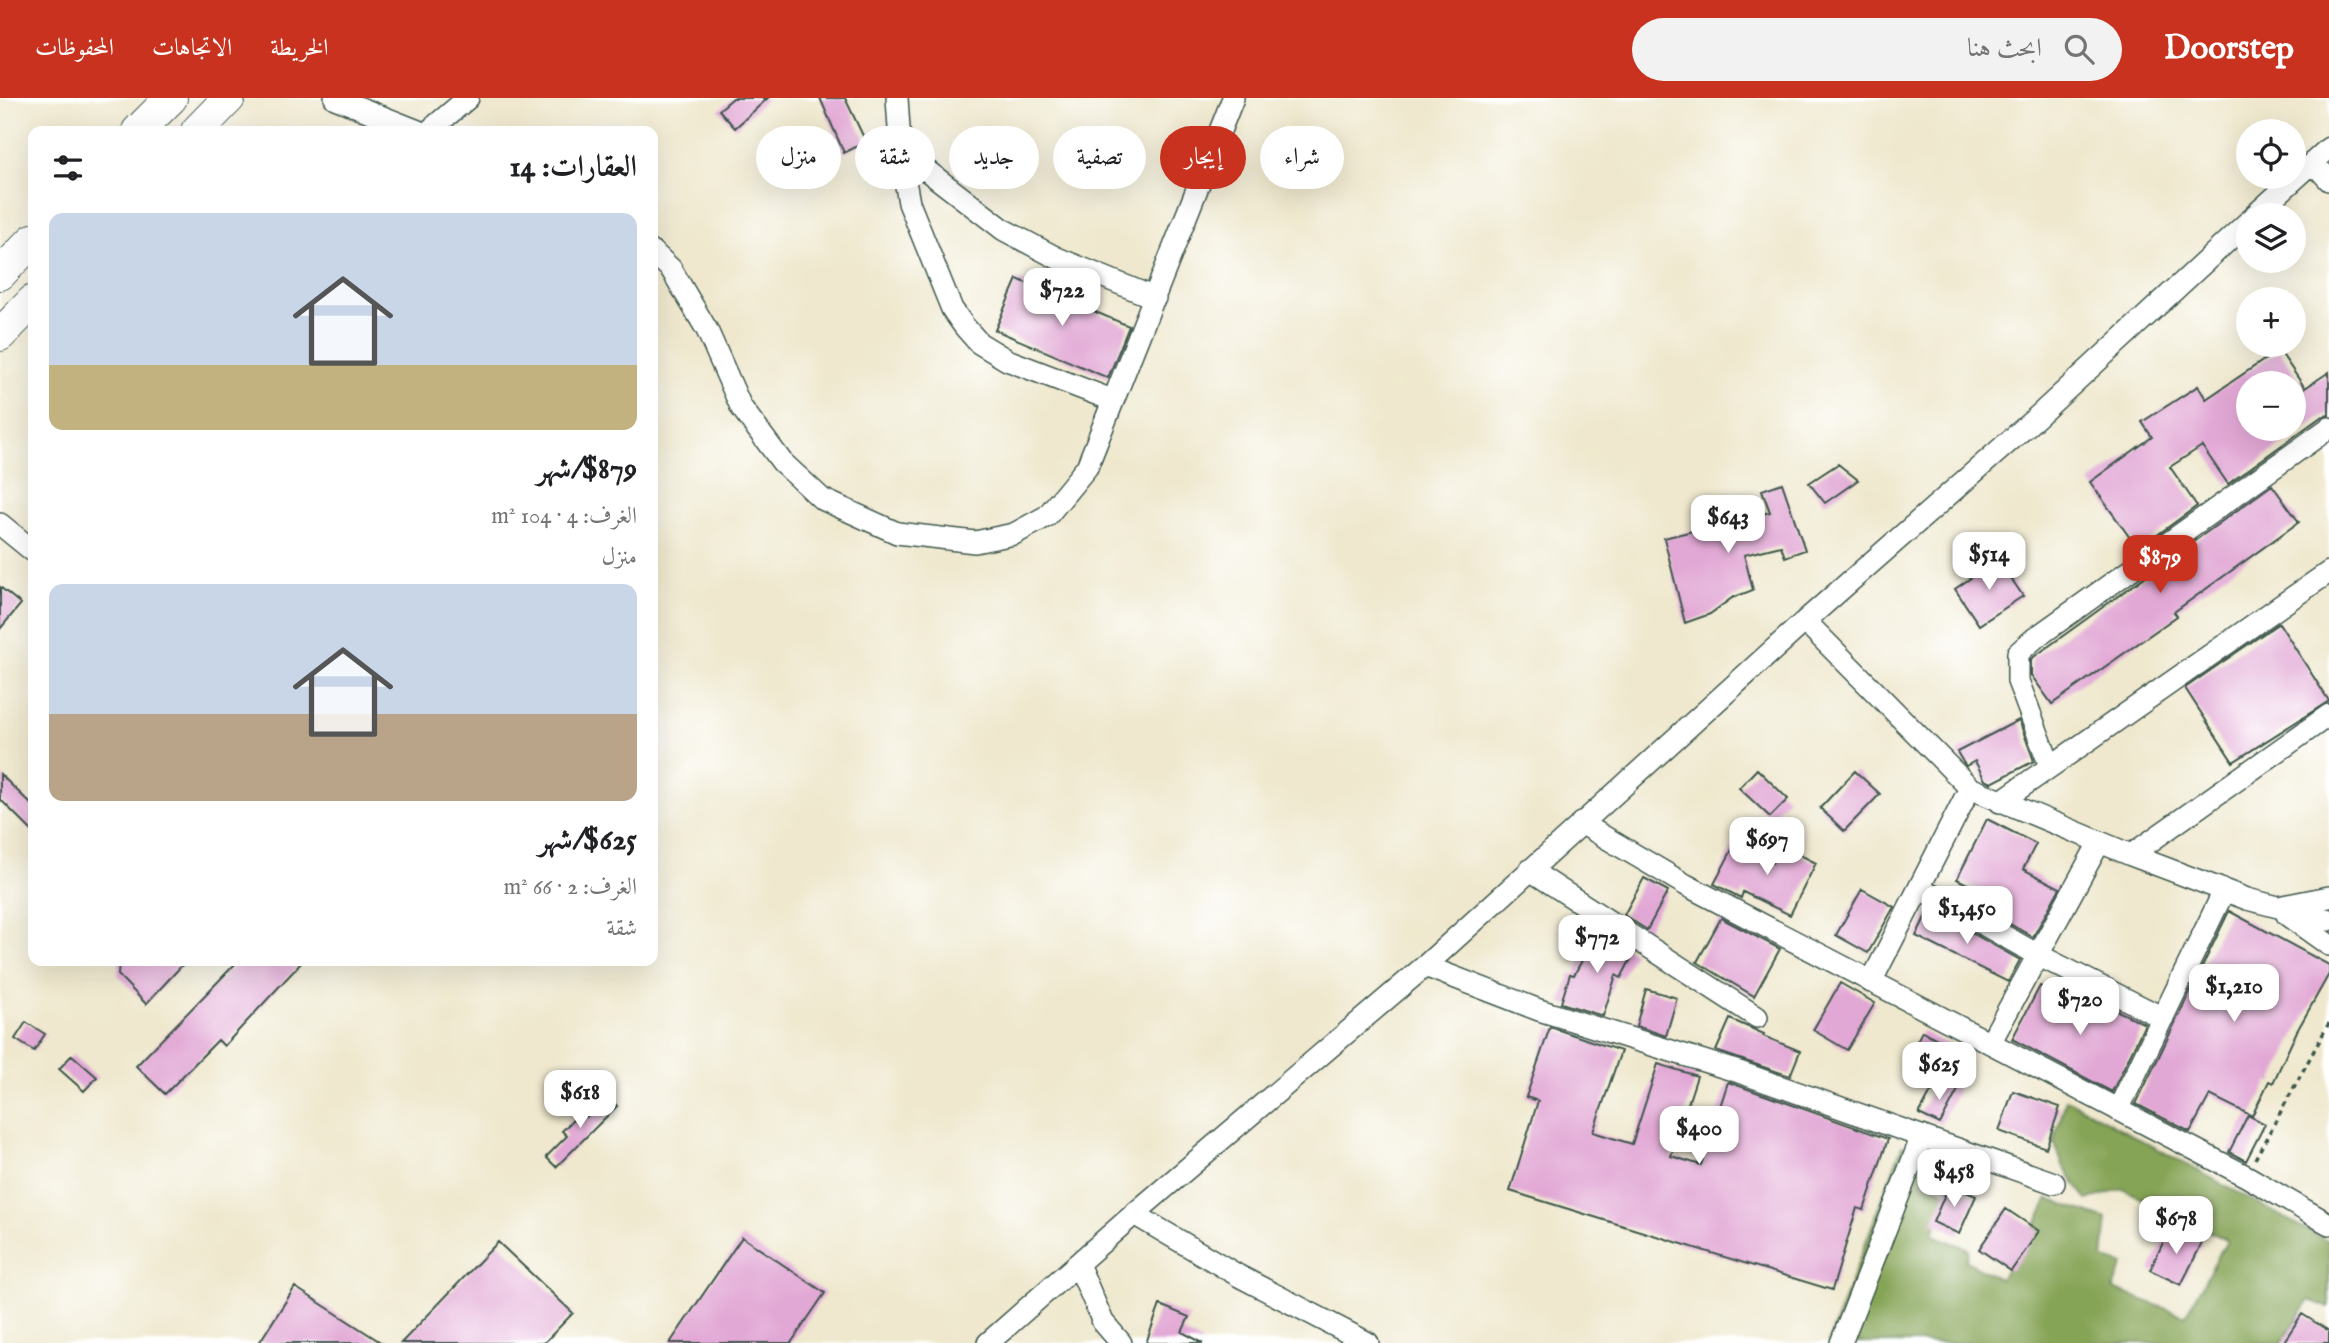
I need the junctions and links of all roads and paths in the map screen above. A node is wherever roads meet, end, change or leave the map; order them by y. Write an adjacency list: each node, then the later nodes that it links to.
1 (229, 98): 6 (highway)
2 (335, 98): 7 (street)
3 (468, 98): 8 (street)
4 (897, 98): 9 (street)
5 (1233, 98): 19 (street)
6 (202, 126)
7 (405, 126)
8 (435, 126)
9 (899, 126)
10 (2321, 155): 12 (street); 14 (street)
11 (935, 177): 19 (street)
12 (2329, 180)
13 (907, 189): 22 (street)
14 (2269, 203)
15 (2236, 233): 27 (street)
16 (28, 245): 18 (highway)
17 (658, 257): 22 (street)
18 (0, 274)
19 (1155, 298): 22 (street)
20 (28, 306): 21 (highway)
21 (0, 335)
22 (1112, 400)
23 (2329, 428): 29 (street)
24 (0, 524): 25 (street)
25 (28, 547)
26 (2329, 572): 29 (street)
27 (1805, 621): 30 (street); 32 (street)
28 (2329, 715): 34 (street)
29 (2050, 766): 31 (street)
30 (1970, 788): 31 (street); 36 (street)
31 (2000, 802): 33 (street)
32 (1581, 823): 35 (street); 44 (street)
33 (2099, 842): 34 (street); 42 (street)
34 (2131, 855): 37 (street)
35 (1530, 870): 43 (street); 45 (street)
36 (1919, 888): 42 (street); 44 (street)
37 (2224, 891): 39 (street); 46 (street)
38 (2329, 897): 39 (street)
39 (2277, 907): 40 (street); 41 (street)
40 (2329, 920)
41 (2329, 945)
42 (2038, 955): 46 (street); 48 (street)
43 (1425, 966): 50 (street); 53 (street)
44 (1871, 982): 48 (street)
45 (1757, 1017)
46 (2163, 1018): 49 (street)
47 (2329, 1023): 51 (path)
48 (1990, 1044): 49 (street)
49 (2118, 1110): 51 (street)
50 (1922, 1136): 52 (street); 59 (street)
51 (2246, 1176): 54 (street)
52 (2054, 1182)
53 (1134, 1214): 55 (street); 58 (street)
54 (2329, 1224)
55 (1078, 1264): 56 (street); 57 (street)
56 (988, 1343)
57 (1121, 1343)
58 (1368, 1343)
59 (1841, 1343)

